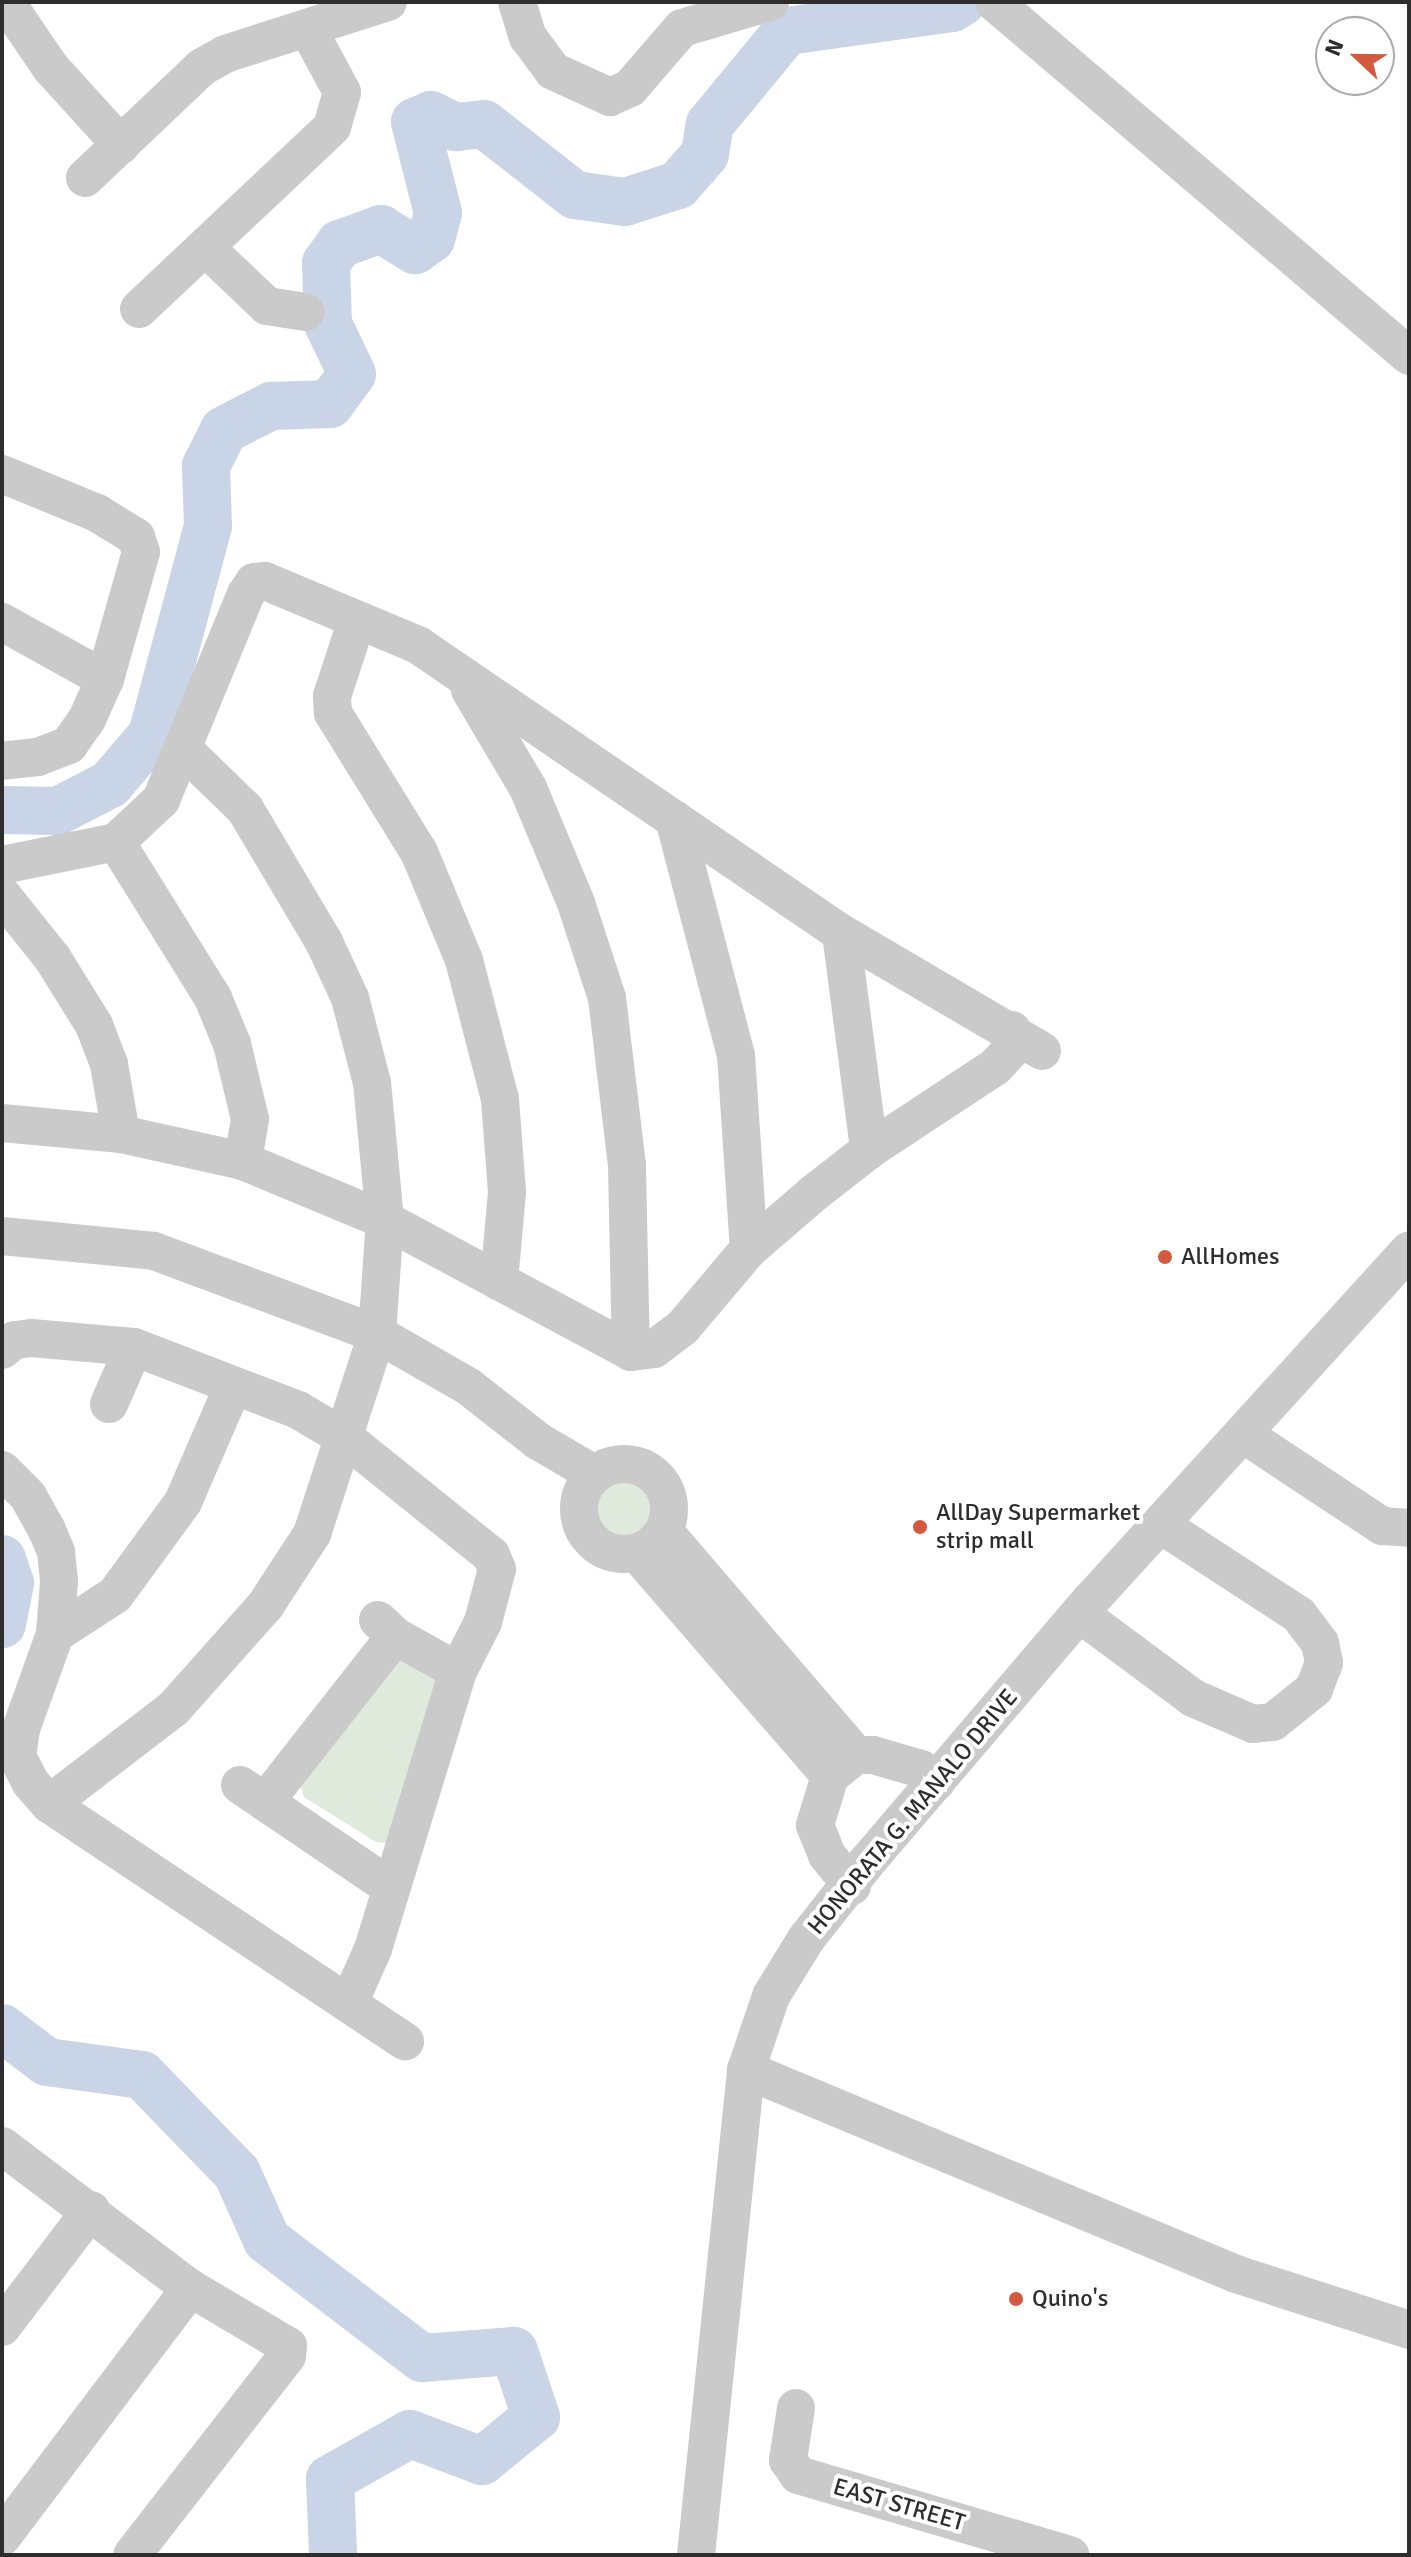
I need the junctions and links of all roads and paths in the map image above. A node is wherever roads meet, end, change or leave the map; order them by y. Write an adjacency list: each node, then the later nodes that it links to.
1 (6, 2): 7 (street)
2 (388, 2): 6 (street)
3 (517, 2): 4 (street)
4 (770, 2)
5 (994, 2): 12 (street)
6 (309, 31): 7 (street); 9 (street)
7 (121, 145): 8 (street)
8 (85, 178)
9 (207, 249): 10 (street); 11 (street)
10 (139, 309)
11 (306, 312)
12 (1409, 356)
13 (2, 474): 16 (street)
14 (357, 620): 17 (street); 18 (street); 33 (street)
15 (2, 622): 16 (street)
16 (105, 679): 19 (street)
17 (465, 681): 20 (street); 37 (street)
18 (183, 749): 21 (street); 29 (street)
19 (2, 761)
20 (674, 819): 24 (street); 31 (street)
21 (116, 842): 22 (street); 28 (street)
22 (2, 865)
23 (2, 895): 26 (street)
24 (841, 933): 27 (street); 27 (street)
25 (2, 1123): 26 (street)
26 (121, 1134): 28 (street)
27 (869, 1150): 31 (street)
28 (243, 1161): 29 (street)
29 (385, 1220): 33 (street); 34 (street)
30 (2, 1236): 34 (street)
31 (749, 1249): 37 (street)
32 (1409, 1250): 40 (street, HONORATA G. MANALO DRIVE)
33 (499, 1282): 37 (street)
34 (377, 1334): 41 (street); 43 (street)
35 (134, 1347): 36 (street); 38 (street); 39 (street)
36 (2, 1350)
37 (631, 1352)
38 (232, 1389): 41 (street); 48 (street)
39 (109, 1404)
40 (1243, 1434): 44 (street, HONORATA G. MANALO DRIVE); 45 (street)
41 (344, 1437): 49 (street); 52 (street)
42 (2, 1470): 48 (street)
43 (594, 1474): 46 (street); 46 (street)
44 (1161, 1525): 47 (street, HONORATA G. MANALO DRIVE); 47 (street)
45 (1408, 1531)
46 (650, 1542): 50 (street)
47 (1080, 1614): 51 (street, HONORATA G. MANALO DRIVE)
48 (55, 1634): 52 (street)
49 (458, 1671): 53 (street); 53 (street)
50 (843, 1766): 51 (street); 54 (street)
51 (936, 1782): 54 (street, HONORATA G. MANALO DRIVE)
52 (49, 1804): 55 (street)
53 (389, 1886): 55 (street)
54 (852, 1886): 57 (street, HONORATA G. MANALO DRIVE)
55 (349, 2003): 56 (street)
56 (405, 2041)
57 (746, 2070): 62 (street); 67 (street, HONORATA G. MANALO DRIVE)
58 (2, 2146): 59 (street)
59 (91, 2210): 60 (street); 61 (street)
60 (190, 2288): 64 (street); 66 (street)
61 (2, 2327)
62 (1409, 2330)
63 (796, 2408): 65 (street, EAST STREET)
64 (2, 2537)
65 (992, 2544): 68 (street, EAST STREET)
66 (132, 2555)
67 (696, 2555)
68 (1070, 2555)

